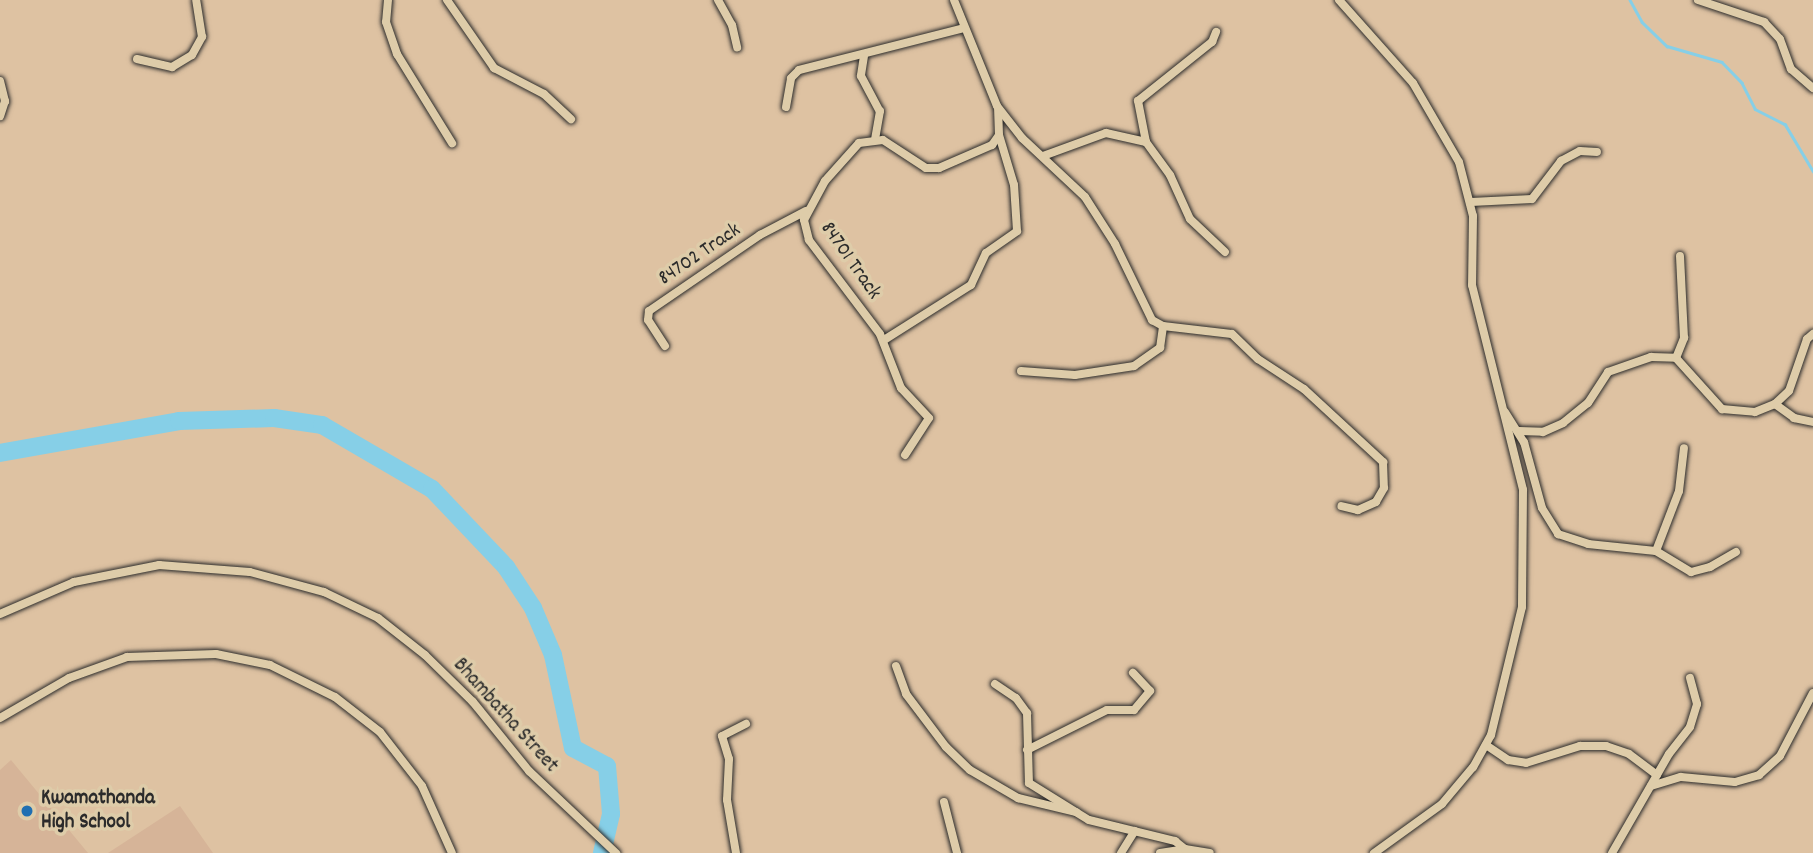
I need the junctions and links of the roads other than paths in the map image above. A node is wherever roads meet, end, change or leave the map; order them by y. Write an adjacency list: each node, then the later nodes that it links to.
1 (196, 0): 12 (street)
2 (388, 0): 22 (street)
3 (447, 0): 18 (street)
4 (718, 0): 10 (street)
5 (954, 0): 8 (street)
6 (1339, 0): 25 (street)
7 (1698, 0): 14 (street)
8 (964, 28): 11 (street); 15 (street)
9 (1216, 32): 21 (street)
10 (737, 47)
11 (864, 56): 16 (street); 20 (street)
12 (137, 59)
13 (0, 81): 17 (street)
14 (1813, 88)
15 (998, 106): 19 (street); 24 (street)
16 (786, 107)
17 (0, 116)
18 (571, 119)
19 (999, 135): 20 (street); 31 (street)
20 (875, 138): 26 (street, 84701 Track)
21 (1146, 142): 24 (street); 27 (street)
22 (452, 143)
23 (1597, 152): 25 (street)
24 (1042, 156): 29 (street)
25 (1471, 202): 36 (street)
26 (806, 211): 31 (street, 84701 Track); 32 (street, 84702 Track)
27 (1225, 252)
28 (1680, 256): 33 (street)
29 (1163, 326): 34 (street); 41 (street)
30 (1813, 334): 35 (street)
31 (884, 340): 40 (street, 84701 Track)
32 (665, 346)
33 (1676, 358): 35 (street); 38 (street)
34 (1021, 371)
35 (1776, 404): 37 (street)
36 (1503, 411): 38 (street); 52 (street)
37 (1813, 422)
38 (1519, 431): 42 (street)
39 (1684, 448): 42 (street)
40 (905, 455)
41 (1341, 506)
42 (1656, 551): 43 (street)
43 (1736, 552)
44 (0, 614): 62 (street, Bhambatha Street)
45 (896, 666): 57 (street)
46 (1133, 673): 53 (street)
47 (1690, 678): 54 (street)
48 (995, 684): 53 (street)
49 (1813, 693): 55 (street)
50 (0, 718): 61 (street)
51 (746, 724): 63 (street)
52 (1486, 745): 54 (street); 60 (street)
53 (1027, 750): 57 (street)
54 (1657, 775): 55 (street)
55 (1651, 786): 69 (street)
56 (944, 802): 64 (street)
57 (1076, 812): 58 (street)
58 (1135, 831): 59 (street); 65 (street)
59 (1185, 849): 66 (street); 67 (street)
60 (1390, 849): 68 (street)
61 (452, 853)
62 (616, 853)
63 (736, 853)
64 (957, 853)
65 (1121, 853)
66 (1160, 853)
67 (1210, 853)
68 (1374, 853)
69 (1612, 853)

